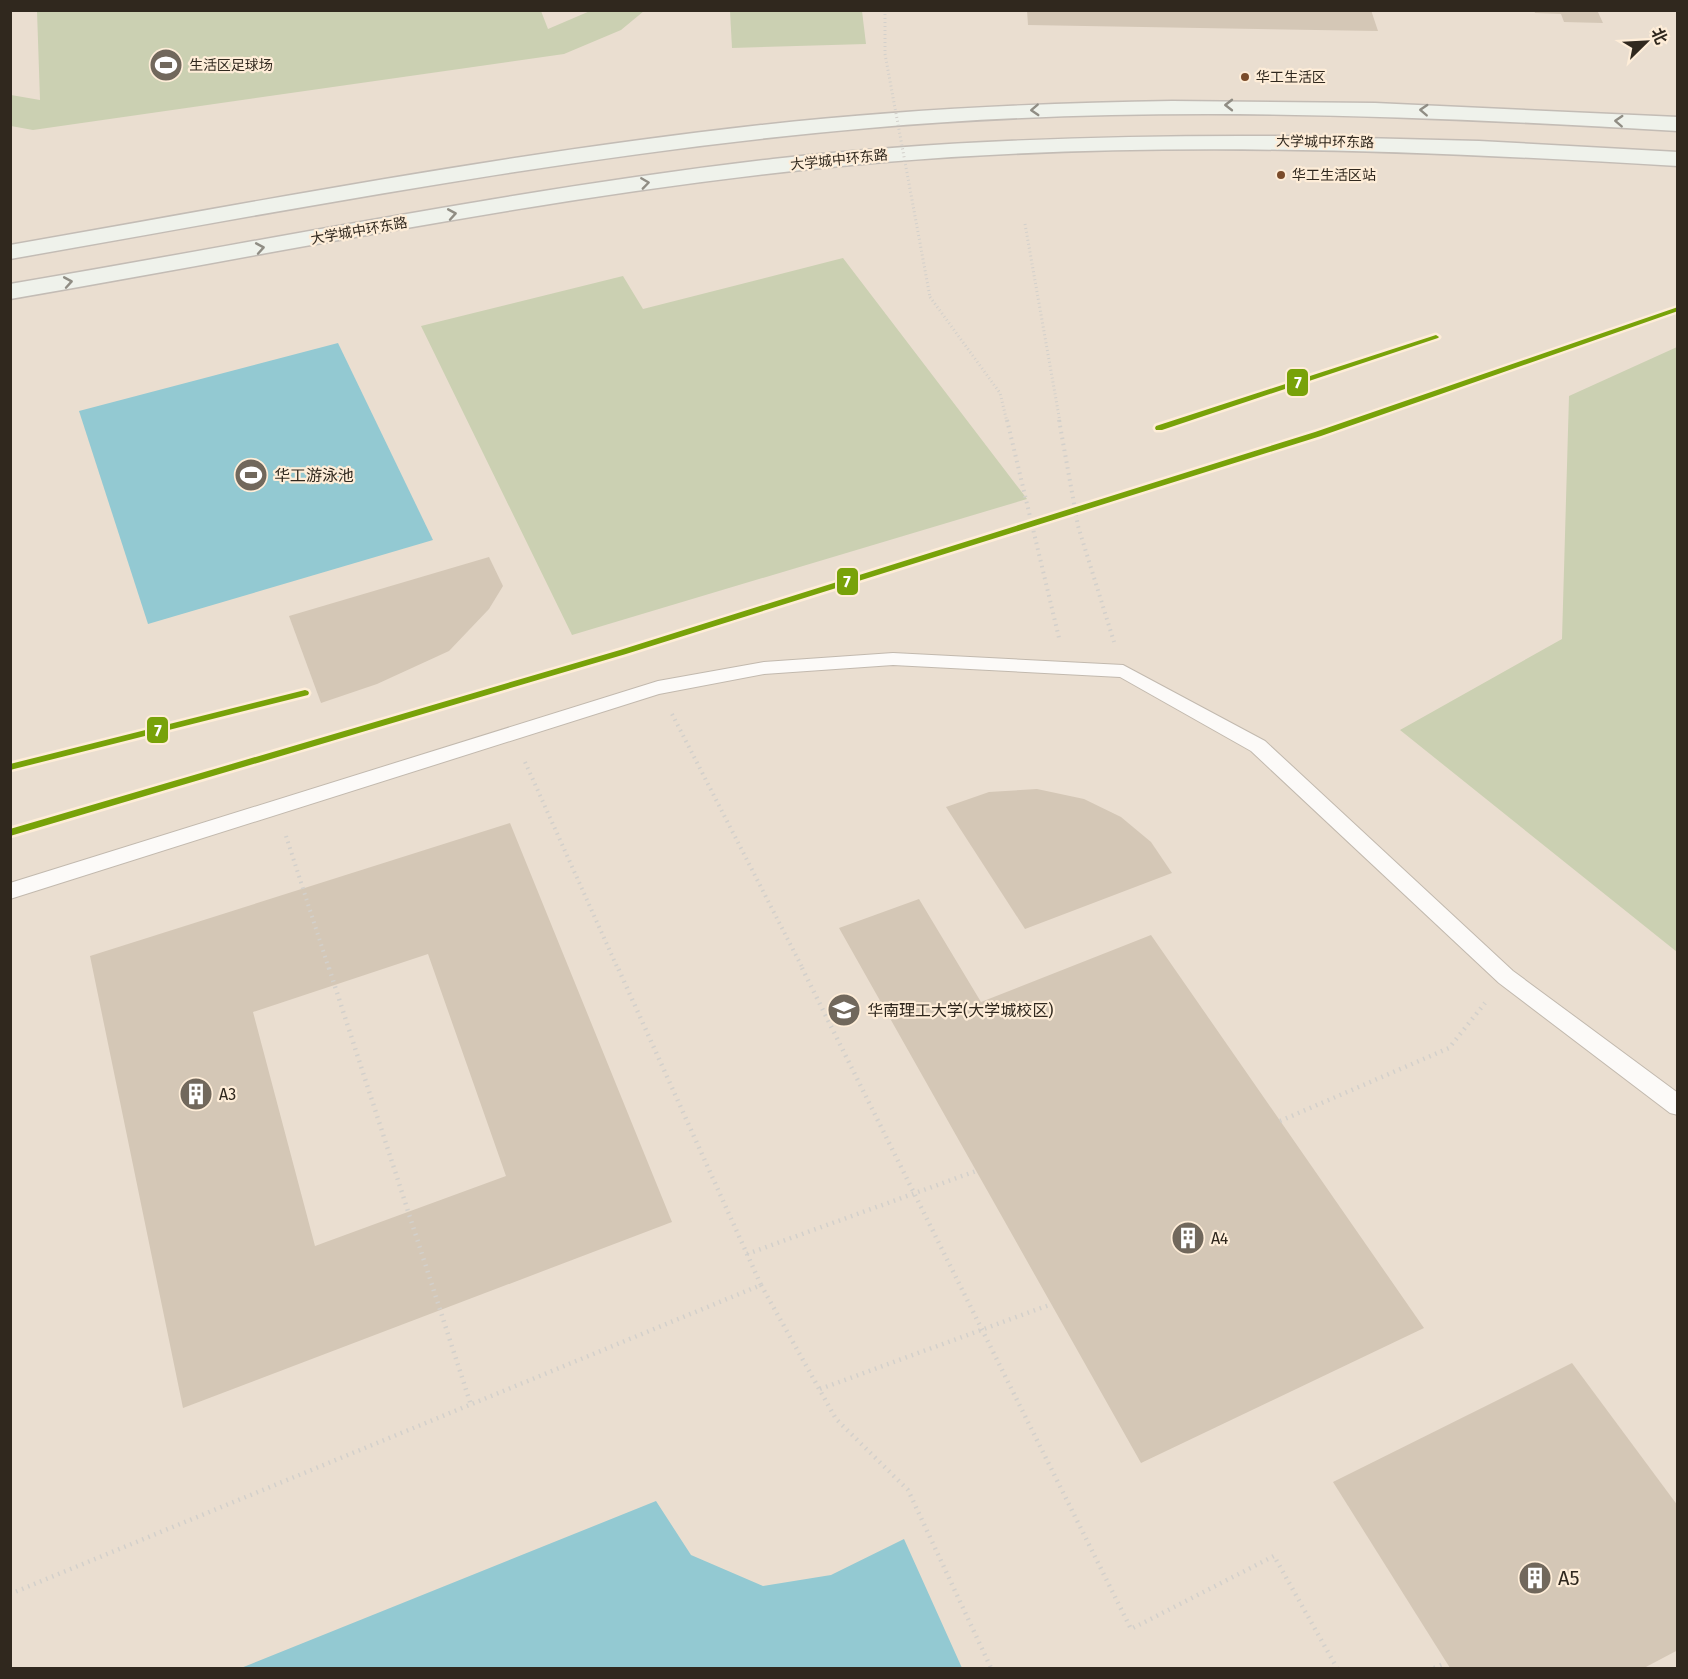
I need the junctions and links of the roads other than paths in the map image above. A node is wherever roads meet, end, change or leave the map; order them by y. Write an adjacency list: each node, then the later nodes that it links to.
1 (1677, 124): 3 (main road, one-way to 3)
2 (1677, 159): 5 (main road, 大学城中环东路, one-way to 2)
3 (134, 231): 4 (main road); 5 (main road)
4 (10, 252)
5 (138, 270): 6 (main road, 大学城中环东路, one-way to 5)
6 (10, 292)
7 (10, 891): 8 (lane)
8 (1677, 1106)

